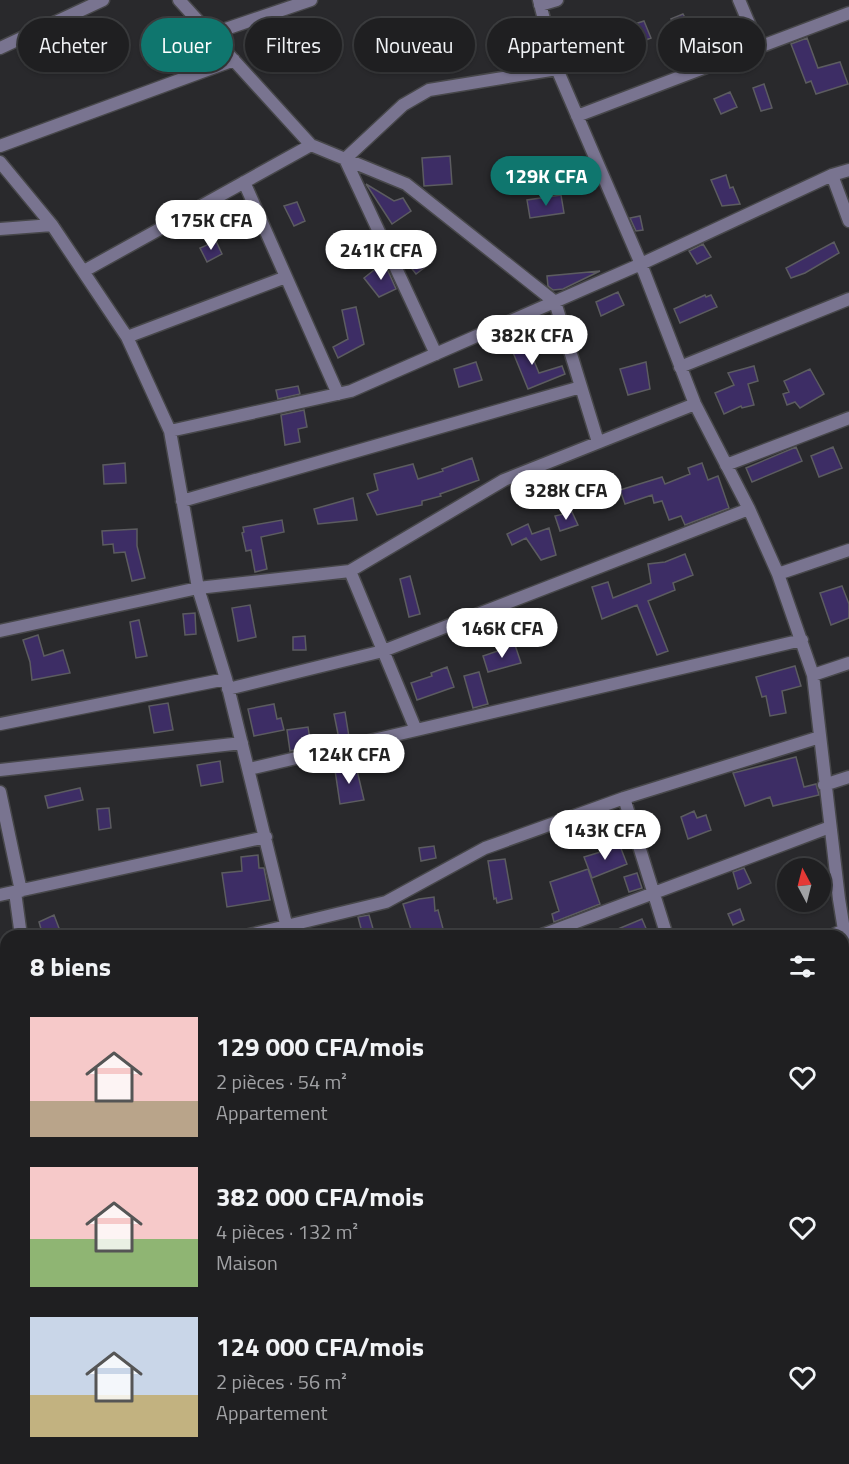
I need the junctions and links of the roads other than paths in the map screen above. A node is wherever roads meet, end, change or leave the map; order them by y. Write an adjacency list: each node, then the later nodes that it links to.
1 (103, 0): 13 (street)
2 (179, 0): 8 (street)
3 (311, 0): 11 (street)
4 (556, 0): 6 (street)
5 (739, 0): 10 (street)
6 (540, 3): 9 (street)
7 (849, 13): 12 (street)
8 (196, 18)
9 (544, 18)
10 (747, 18)
11 (233, 27)
12 (765, 45)
13 (0, 48)
14 (234, 60): 19 (street); 20 (street)
15 (539, 72): 21 (street)
16 (558, 72): 18 (street)
17 (693, 72): 18 (street)
18 (578, 116): 29 (street)
19 (311, 145): 21 (street); 25 (street)
20 (0, 146)
21 (345, 159): 33 (street); 35 (street)
22 (0, 162): 27 (street)
23 (849, 170): 24 (street)
24 (832, 175): 26 (street); 29 (street)
25 (244, 182): 30 (street); 31 (street)
26 (849, 221)
27 (52, 225): 28 (street); 30 (street)
28 (0, 228)
29 (641, 264): 33 (street); 36 (street)
30 (84, 271): 34 (street)
31 (286, 277): 34 (street); 38 (street)
32 (849, 299): 36 (street)
33 (555, 302): 35 (street); 37 (street)
34 (127, 337): 41 (street)
35 (436, 354): 38 (street)
36 (680, 367): 39 (street)
37 (581, 387): 42 (street); 44 (street)
38 (338, 394): 41 (street)
39 (694, 404): 42 (street); 43 (street)
40 (849, 418): 43 (street)
41 (170, 431): 44 (street)
42 (598, 442): 47 (street)
43 (726, 465): 45 (street)
44 (182, 501): 49 (street)
45 (749, 508): 48 (street); 52 (street)
46 (849, 550): 48 (street)
47 (350, 571): 49 (street); 52 (street)
48 (778, 574): 51 (street)
49 (198, 588): 50 (street); 55 (street)
50 (0, 631)
51 (802, 640): 54 (street); 57 (street)
52 (383, 651): 55 (street); 57 (street)
53 (849, 663): 54 (street)
54 (813, 675): 58 (street)
55 (227, 684): 56 (street); 59 (street)
56 (0, 724)
57 (416, 730): 60 (street)
58 (820, 737): 63 (street); 65 (street)
59 (242, 743): 60 (street); 61 (street)
60 (249, 769): 67 (street)
61 (0, 770)
62 (849, 777): 63 (street)
63 (824, 785): 66 (street)
64 (0, 792): 68 (street)
65 (624, 798): 69 (street); 74 (street)
66 (830, 827): 69 (street); 71 (street)
67 (266, 837): 68 (street); 73 (street)
68 (18, 891): 70 (street); 72 (street)
69 (654, 893): 75 (street); 76 (street)
70 (0, 895)
71 (844, 897): 77 (street)
72 (21, 930)
73 (288, 930)
74 (292, 930)
75 (555, 930)
76 (665, 930)
77 (847, 930)

